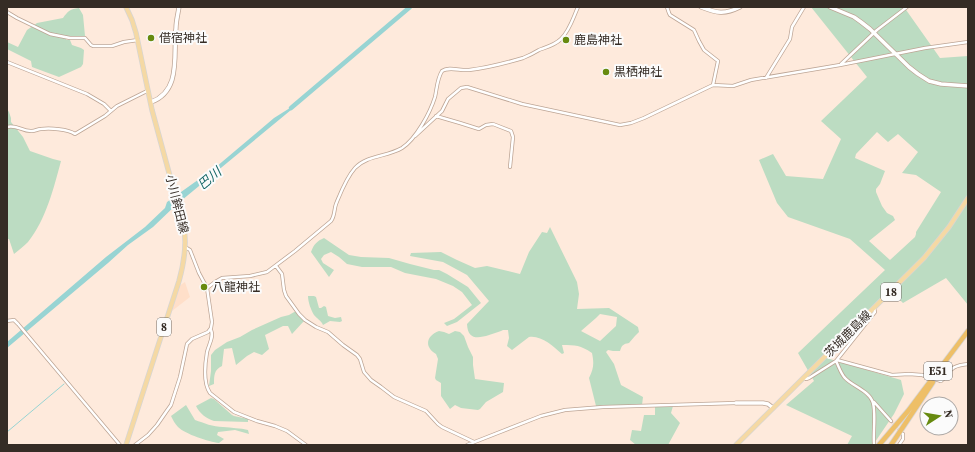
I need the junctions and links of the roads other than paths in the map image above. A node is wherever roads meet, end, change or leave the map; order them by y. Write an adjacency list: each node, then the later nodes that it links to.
1 (126, 7): 12 (main road, 小川鉾田線 / 8)
2 (179, 7): 21 (street)
3 (578, 7): 25 (street)
4 (666, 7): 18 (street)
5 (701, 7): 6 (street)
6 (740, 7)
7 (804, 7): 17 (street)
8 (830, 7): 11 (street)
9 (905, 8): 11 (street)
10 (7, 12): 12 (street)
11 (874, 33): 14 (street); 16 (street)
12 (138, 40): 20 (main road, 小川鉾田線 / 8)
13 (968, 42): 14 (street)
14 (896, 53): 16 (street); 19 (street)
15 (7, 62): 22 (street)
16 (840, 65): 17 (street)
17 (766, 78): 18 (street)
18 (713, 85): 23 (street)
19 (968, 86)
20 (148, 90): 21 (main road, 小川鉾田線 / 8); 22 (street)
21 (150, 102): 28 (main road, 小川鉾田線 / 8)
22 (111, 111): 24 (street)
23 (436, 116): 25 (street); 26 (street)
24 (7, 127)
25 (415, 136): 29 (street)
26 (510, 167)
27 (968, 198): 31 (main road, 茨城鹿島線 / 18)
28 (185, 247): 30 (street); 46 (main road, 小川鉾田線 / 8)
29 (276, 266): 30 (street); 44 (street)
30 (207, 288): 33 (street)
31 (874, 308): 36 (street); 38 (main road, 茨城鹿島線 / 18)
32 (7, 321): 45 (street)
33 (211, 330): 47 (street); 48 (street)
34 (968, 331): 51 (highway, E51)
35 (968, 335): 52 (highway, E51)
36 (836, 361): 37 (street, bridge); 38 (street); 39 (street)
37 (968, 364)
38 (804, 378): 41 (main road, 茨城鹿島線 / 18)
39 (873, 401): 42 (street); 51 (street)
40 (736, 403): 41 (street); 44 (street)
41 (773, 408): 50 (main road, 茨城鹿島線 / 18)
42 (891, 421)
43 (903, 434): 53 (street)
44 (474, 442): 49 (street)
45 (120, 445)
46 (126, 445)
47 (136, 445)
48 (306, 445)
49 (467, 445)
50 (736, 445)
51 (877, 445)
52 (891, 445)
53 (900, 445)

